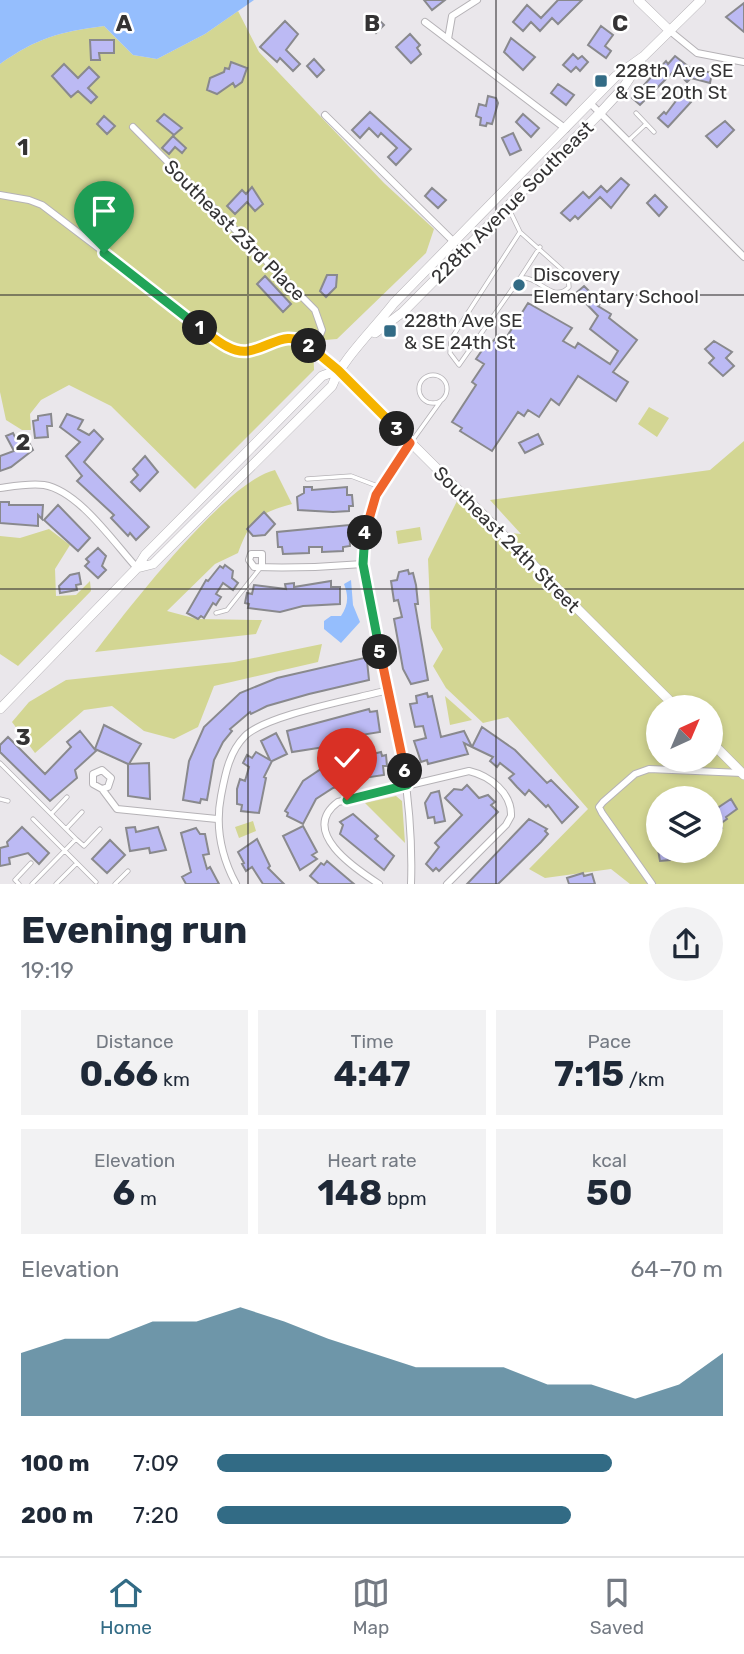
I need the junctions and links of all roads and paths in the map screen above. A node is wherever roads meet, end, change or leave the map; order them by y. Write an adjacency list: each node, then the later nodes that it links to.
1 (477, 0): 6 (street)
2 (639, 0): 5 (main road)
3 (701, 0): 5 (main road, 228th Avenue Southeast)
4 (425, 22): 6 (street)
5 (670, 31): 7 (main road, 228th Avenue Southeast); 8 (street)
6 (448, 39): 15 (street)
7 (644, 56): 9 (main road, 228th Avenue Southeast); 10 (main road, 228th Avenue Southeast)
8 (744, 62)
9 (590, 103): 10 (street); 15 (main road, 228th Avenue Southeast)
10 (600, 113): 17 (street); 20 (main road, 228th Avenue Southeast)
11 (636, 113): 13 (lane)
12 (325, 115): 22 (street)
13 (646, 124): 16 (lane); 17 (lane)
14 (134, 127): 27 (street, Southeast 23rd Place)
15 (566, 130): 18 (main road, 228th Avenue Southeast)
16 (654, 132)
17 (628, 141): 24 (street)
18 (533, 163): 20 (main road); 22 (main road, 228th Avenue Southeast)
19 (0, 195): 27 (street)
20 (507, 205): 21 (lane); 26 (main road, 228th Avenue Southeast)
21 (520, 232): 23 (lane); 25 (lane)
22 (455, 243): 26 (main road, 228th Avenue Southeast)
23 (540, 247): 25 (lane); 25 (lane)
24 (744, 257)
25 (520, 278)
26 (368, 338): 28 (main road, 228th Avenue Southeast)
27 (314, 350): 28 (street)
28 (338, 370): 30 (main road, Southeast 24th Street); 34 (main road, 228th Avenue Southeast); 35 (main road, 228th Avenue Southeast)
29 (440, 402): 29 (lane); 30 (lane)
30 (410, 443): 32 (street); 41 (main road, Southeast 24th Street)
31 (307, 479): 32 (lane)
32 (380, 487): 36 (street)
33 (0, 488): 38 (street)
34 (202, 497): 35 (main road); 38 (main road, 228th Avenue Southeast)
35 (210, 506): 38 (main road, 228th Avenue Southeast)
36 (363, 564): 37 (street); 40 (street)
37 (262, 566): 39 (lane)
38 (137, 568): 42 (main road, 228th Avenue Southeast)
39 (216, 613)
40 (388, 690): 46 (street); 54 (street)
41 (664, 695)
42 (0, 709)
43 (723, 754): 45 (main road)
44 (0, 762): 52 (lane)
45 (743, 774): 71 (street)
46 (407, 785): 68 (street); 69 (street); 70 (street)
47 (102, 789): 54 (street)
48 (66, 797): 52 (lane)
49 (0, 799): 50 (lane)
50 (8, 801)
51 (82, 812): 55 (lane)
52 (51, 814): 55 (lane)
53 (33, 819): 58 (lane)
54 (217, 819): 67 (street)
55 (66, 829): 57 (lane)
56 (100, 830): 57 (lane)
57 (76, 839): 58 (lane)
58 (65, 850): 60 (lane); 64 (lane)
59 (31, 863): 63 (lane)
60 (77, 863): 62 (lane); 65 (lane)
61 (128, 870): 66 (lane)
62 (96, 882)
63 (19, 884)
64 (32, 884)
65 (56, 884)
66 (115, 884)
67 (236, 884)
68 (379, 884)
69 (411, 884)
70 (447, 884)
71 (652, 884)

